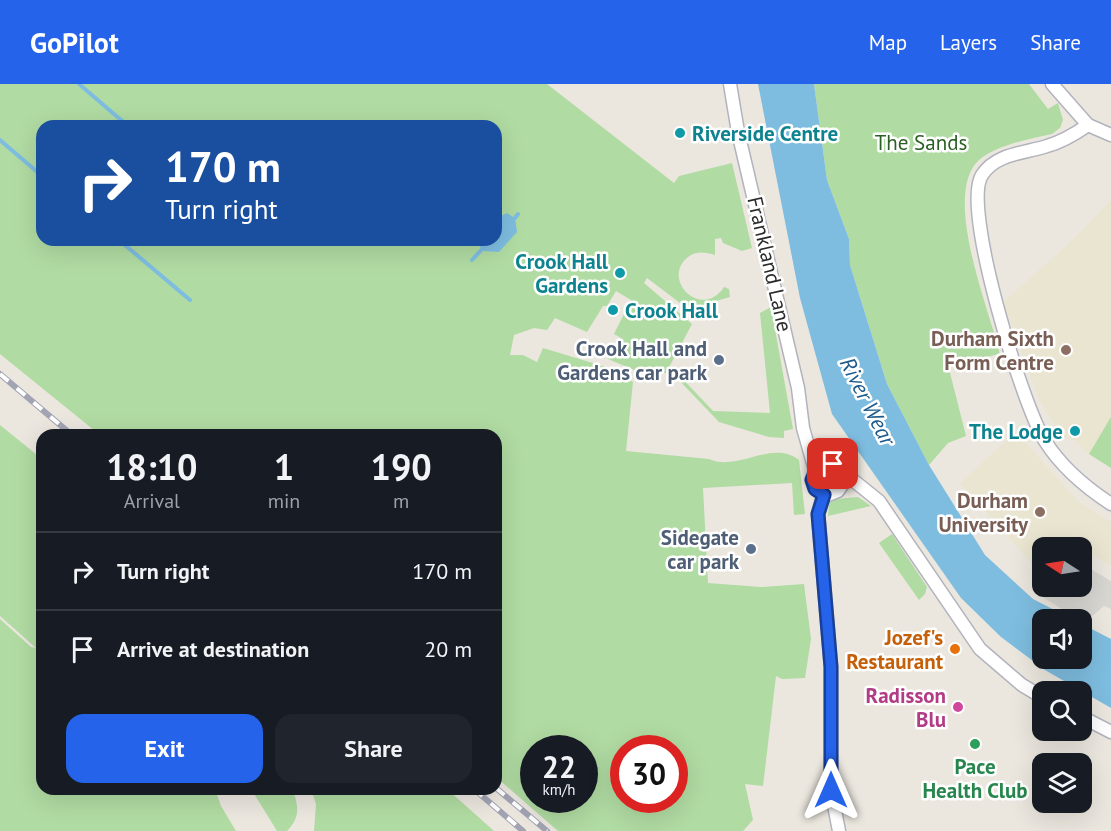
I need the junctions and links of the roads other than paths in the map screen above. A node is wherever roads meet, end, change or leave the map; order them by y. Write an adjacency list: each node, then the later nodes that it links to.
1 (730, 84): 5 (street, Frankland Lane)
2 (1052, 84): 3 (street)
3 (1088, 125): 4 (street); 12 (street)
4 (1111, 135)
5 (809, 444): 6 (street); 7 (street, Frankland Lane)
6 (828, 463): 7 (street); 8 (street)
7 (815, 470): 11 (street)
8 (842, 471): 9 (street); 10 (street)
9 (838, 491): 10 (street); 11 (street)
10 (868, 493): 13 (street)
11 (824, 495): 16 (street)
12 (1111, 504)
13 (1032, 691)
14 (1092, 722): 15 (street)
15 (1111, 732)
16 (839, 831)

